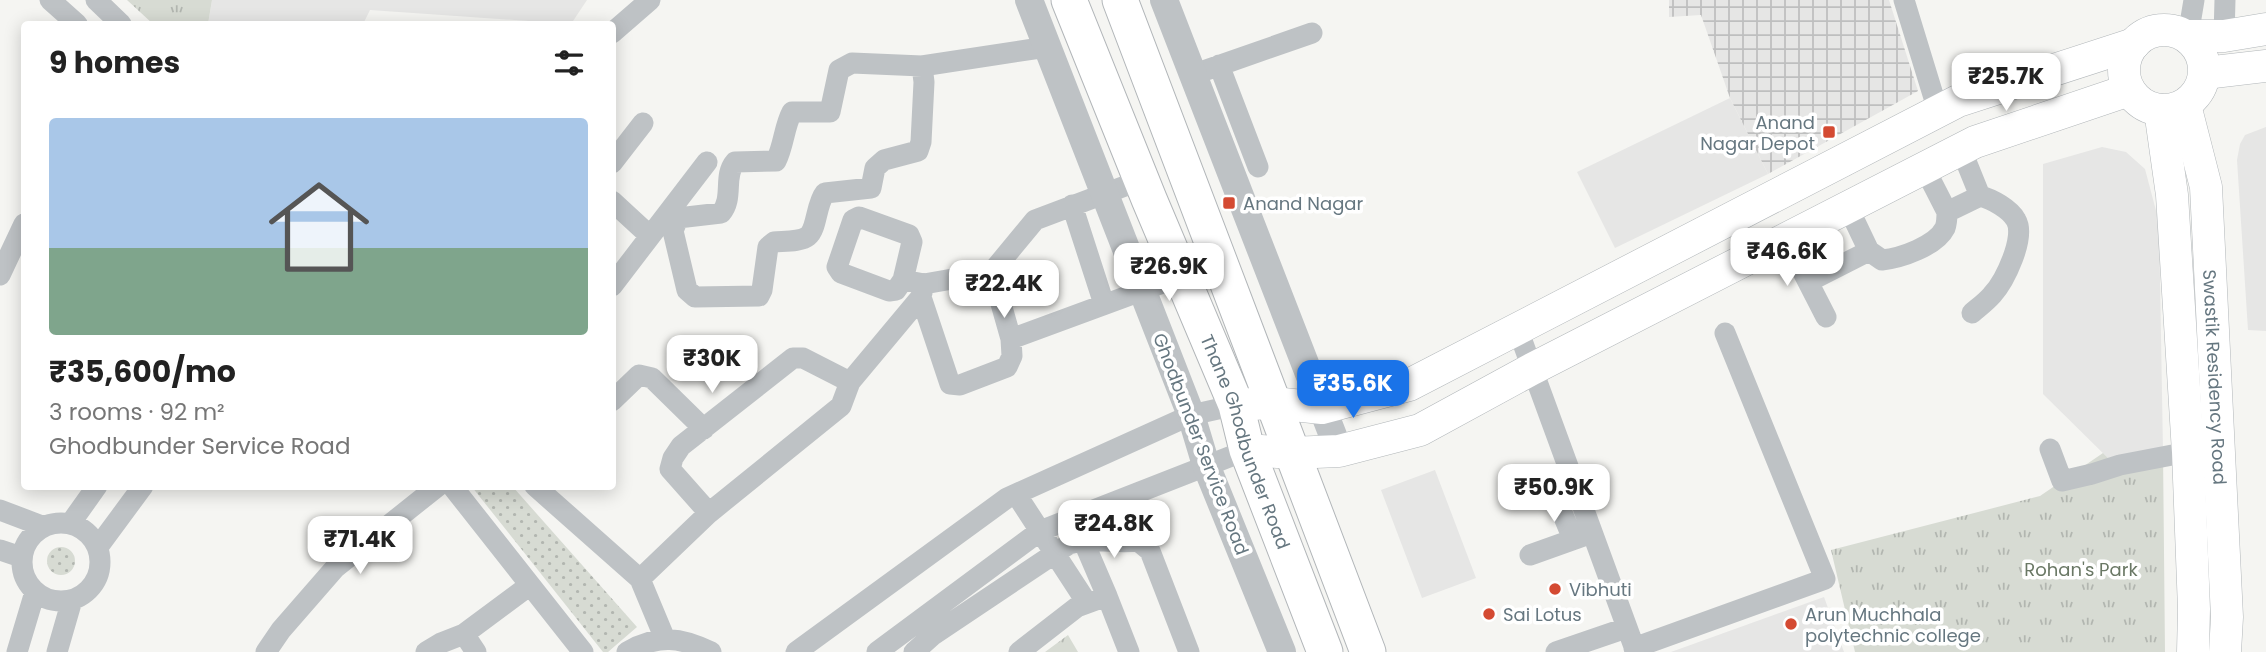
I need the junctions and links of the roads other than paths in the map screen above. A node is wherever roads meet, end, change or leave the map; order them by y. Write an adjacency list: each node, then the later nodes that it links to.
1 (50, 0): 11 (street)
2 (96, 0): 12 (street)
3 (650, 0): 14 (street)
4 (1029, 0): 19 (street, Ghodbunder Service Road)
5 (1069, 0): 34 (main road, Thane Ghodbunder Road)
6 (1120, 0): 61 (main road)
7 (1164, 0): 24 (street)
8 (1904, 0): 27 (street)
9 (2194, 0): 16 (street)
10 (2225, 0): 17 (street)
11 (74, 21)
12 (118, 21)
13 (2266, 29): 17 (main road)
14 (616, 30)
15 (1312, 33): 20 (street)
16 (2188, 36): 17 (main road); 18 (main road); 23 (main road)
17 (2224, 36)
18 (2134, 44): 25 (main road); 27 (main road)
19 (1047, 47): 21 (street); 35 (street, Ghodbunder Service Road)
20 (1219, 65): 24 (street); 32 (street)
21 (922, 66): 21 (street)
22 (2266, 66): 23 (main road)
23 (2205, 74): 26 (main road)
24 (1192, 75): 63 (street)
25 (2129, 90): 26 (main road); 29 (main road)
26 (2173, 108): 70 (main road, Swastik Residency Road); 99 (main road, Swastik Residency Road)
27 (1938, 111): 55 (main road)
28 (643, 123): 30 (street)
29 (1961, 149): 33 (main road); 36 (street)
30 (616, 158)
31 (707, 162): 42 (street)
32 (1258, 167)
33 (1924, 167): 39 (main road); 40 (street)
34 (1141, 180): 35 (street); 47 (main road, Thane Ghodbunder Road)
35 (1103, 195): 38 (street); 51 (street, Ghodbunder Service Road)
36 (1980, 196): 40 (street); 53 (street)
37 (616, 205): 42 (street)
38 (1072, 205): 45 (street); 52 (street)
39 (1848, 207): 43 (main road); 44 (street)
40 (1947, 212): 44 (street)
41 (21, 230): 46 (street)
42 (650, 236): 48 (street)
43 (1786, 239): 49 (street); 58 (main road)
44 (1869, 251): 49 (street)
45 (992, 272): 50 (street); 57 (street)
46 (0, 275)
47 (1182, 276): 51 (street); 62 (main road, Thane Ghodbunder Road)
48 (616, 280)
49 (1808, 282): 54 (street)
50 (916, 287): 57 (street); 59 (street)
51 (1142, 291): 52 (street); 65 (street, Ghodbunder Service Road)
52 (1104, 304): 57 (street)
53 (1972, 313)
54 (1826, 317)
55 (1517, 327): 58 (street); 63 (main road)
56 (1725, 333): 101 (street)
57 (1012, 339)
58 (1532, 369): 69 (main road); 73 (street)
59 (850, 382): 66 (street); 81 (street)
60 (616, 397): 66 (street)
61 (1273, 403): 62 (main road); 63 (main road); 71 (main road)
62 (1236, 405): 65 (street); 68 (main road, Thane Ghodbunder Road)
63 (1322, 408): 69 (street)
64 (1533, 410): 73 (street)
65 (1191, 415): 72 (street, Ghodbunder Service Road); 79 (street)
66 (704, 429): 81 (street)
67 (2050, 449): 70 (street)
68 (1247, 450): 71 (main road); 72 (street); 102 (main road, Thane Ghodbunder Road)
69 (1339, 451): 71 (main road)
70 (2188, 452): 98 (main road, Swastik Residency Road)
71 (1291, 453): 117 (main road)
72 (1206, 465): 84 (street); 116 (street, Ghodbunder Service Road)
73 (1569, 485): 85 (street)
74 (94, 490): 82 (street)
75 (140, 490): 87 (street)
76 (433, 490): 105 (street)
77 (455, 490): 93 (street)
78 (540, 490): 92 (street)
79 (1016, 494): 84 (street); 110 (street)
80 (0, 510): 83 (street)
81 (709, 513): 92 (street)
82 (70, 524): 83 (street); 87 (street)
83 (42, 526): 91 (street)
84 (1040, 531): 89 (street); 111 (street)
85 (1583, 536): 90 (street); 101 (street)
86 (1083, 540): 89 (street); 95 (street); 115 (street)
87 (98, 547): 96 (street)
88 (0, 550): 91 (street)
89 (1054, 555): 95 (street); 112 (street)
90 (1530, 555)
91 (21, 557): 94 (street)
92 (640, 579): 97 (street)
93 (530, 585): 100 (street); 107 (street)
94 (35, 592): 96 (street); 103 (street)
95 (1097, 599): 113 (street); 114 (street)
96 (72, 600): 104 (street)
97 (665, 639): 108 (street); 109 (street)
98 (2193, 640): 99 (main road)
99 (2226, 641)
100 (470, 643): 106 (street)
101 (1632, 643): 118 (street)
102 (1314, 645)
103 (17, 652)
104 (57, 652)
105 (266, 652)
106 (426, 652)
107 (583, 652)
108 (627, 652)
109 (711, 652)
110 (796, 652)
111 (877, 652)
112 (914, 652)
113 (1019, 652)
114 (1129, 652)
115 (1189, 652)
116 (1282, 652)
117 (1368, 652)
118 (1556, 652)

